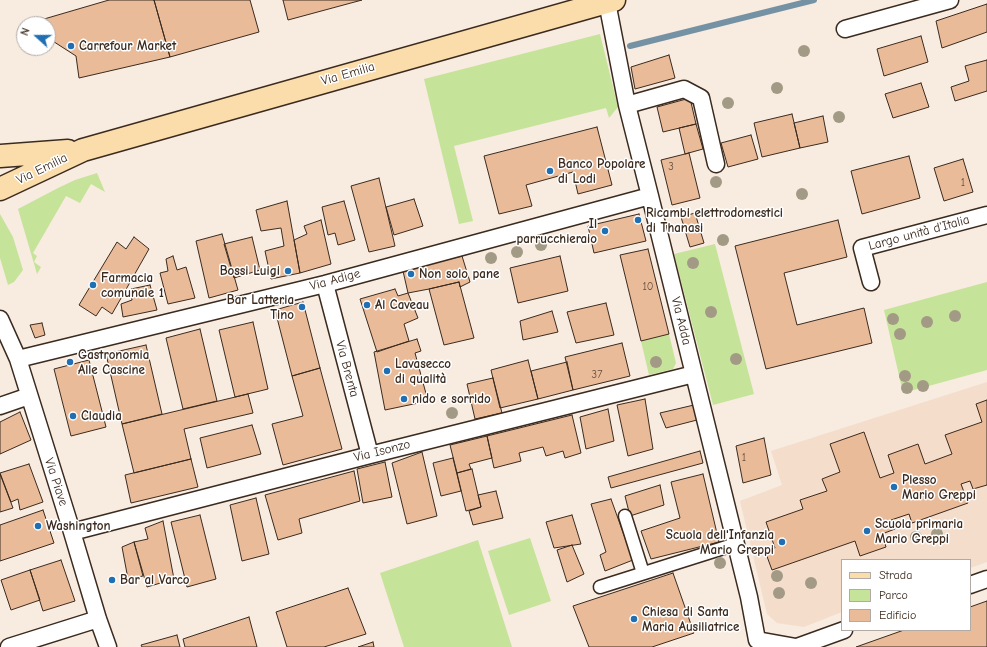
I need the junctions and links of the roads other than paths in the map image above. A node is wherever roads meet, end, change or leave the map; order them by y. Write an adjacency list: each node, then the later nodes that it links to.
1 (950, 0): 3 (street)
2 (610, 1): 4 (street, Via Adda); 5 (main road, Via Emilia)
3 (845, 29)
4 (626, 105): 7 (street); 9 (street, Via Adda)
5 (83, 150): 6 (main road, Via Emilia); 8 (main road, Via Emilia)
6 (0, 156)
7 (716, 164)
8 (0, 189)
9 (650, 196): 12 (street, Via Adige); 15 (street, Via Adda)
10 (987, 215): 11 (street, Largo unità d'Italia)
11 (871, 282)
12 (325, 284): 14 (street, Via Adige); 18 (street, Via Brenta)
13 (0, 319): 14 (street, Via Piave)
14 (18, 359): 16 (street, Via Piave)
15 (694, 374): 18 (street, Via Isonzo); 21 (street, Via Adda)
16 (29, 396): 17 (street); 20 (street, Via Piave)
17 (0, 406)
18 (370, 455): 20 (street, Via Isonzo)
19 (625, 516): 22 (street)
20 (72, 532): 26 (street, Via Piave)
21 (736, 544): 22 (street); 28 (street, Via Adda)
22 (643, 573): 25 (street)
23 (987, 578): 24 (street)
24 (971, 585)
25 (600, 587)
26 (98, 619): 29 (street); 30 (street, Via Piave)
27 (841, 631): 31 (street)
28 (755, 644): 31 (street)
29 (9, 647)
30 (108, 647)
31 (796, 647)

